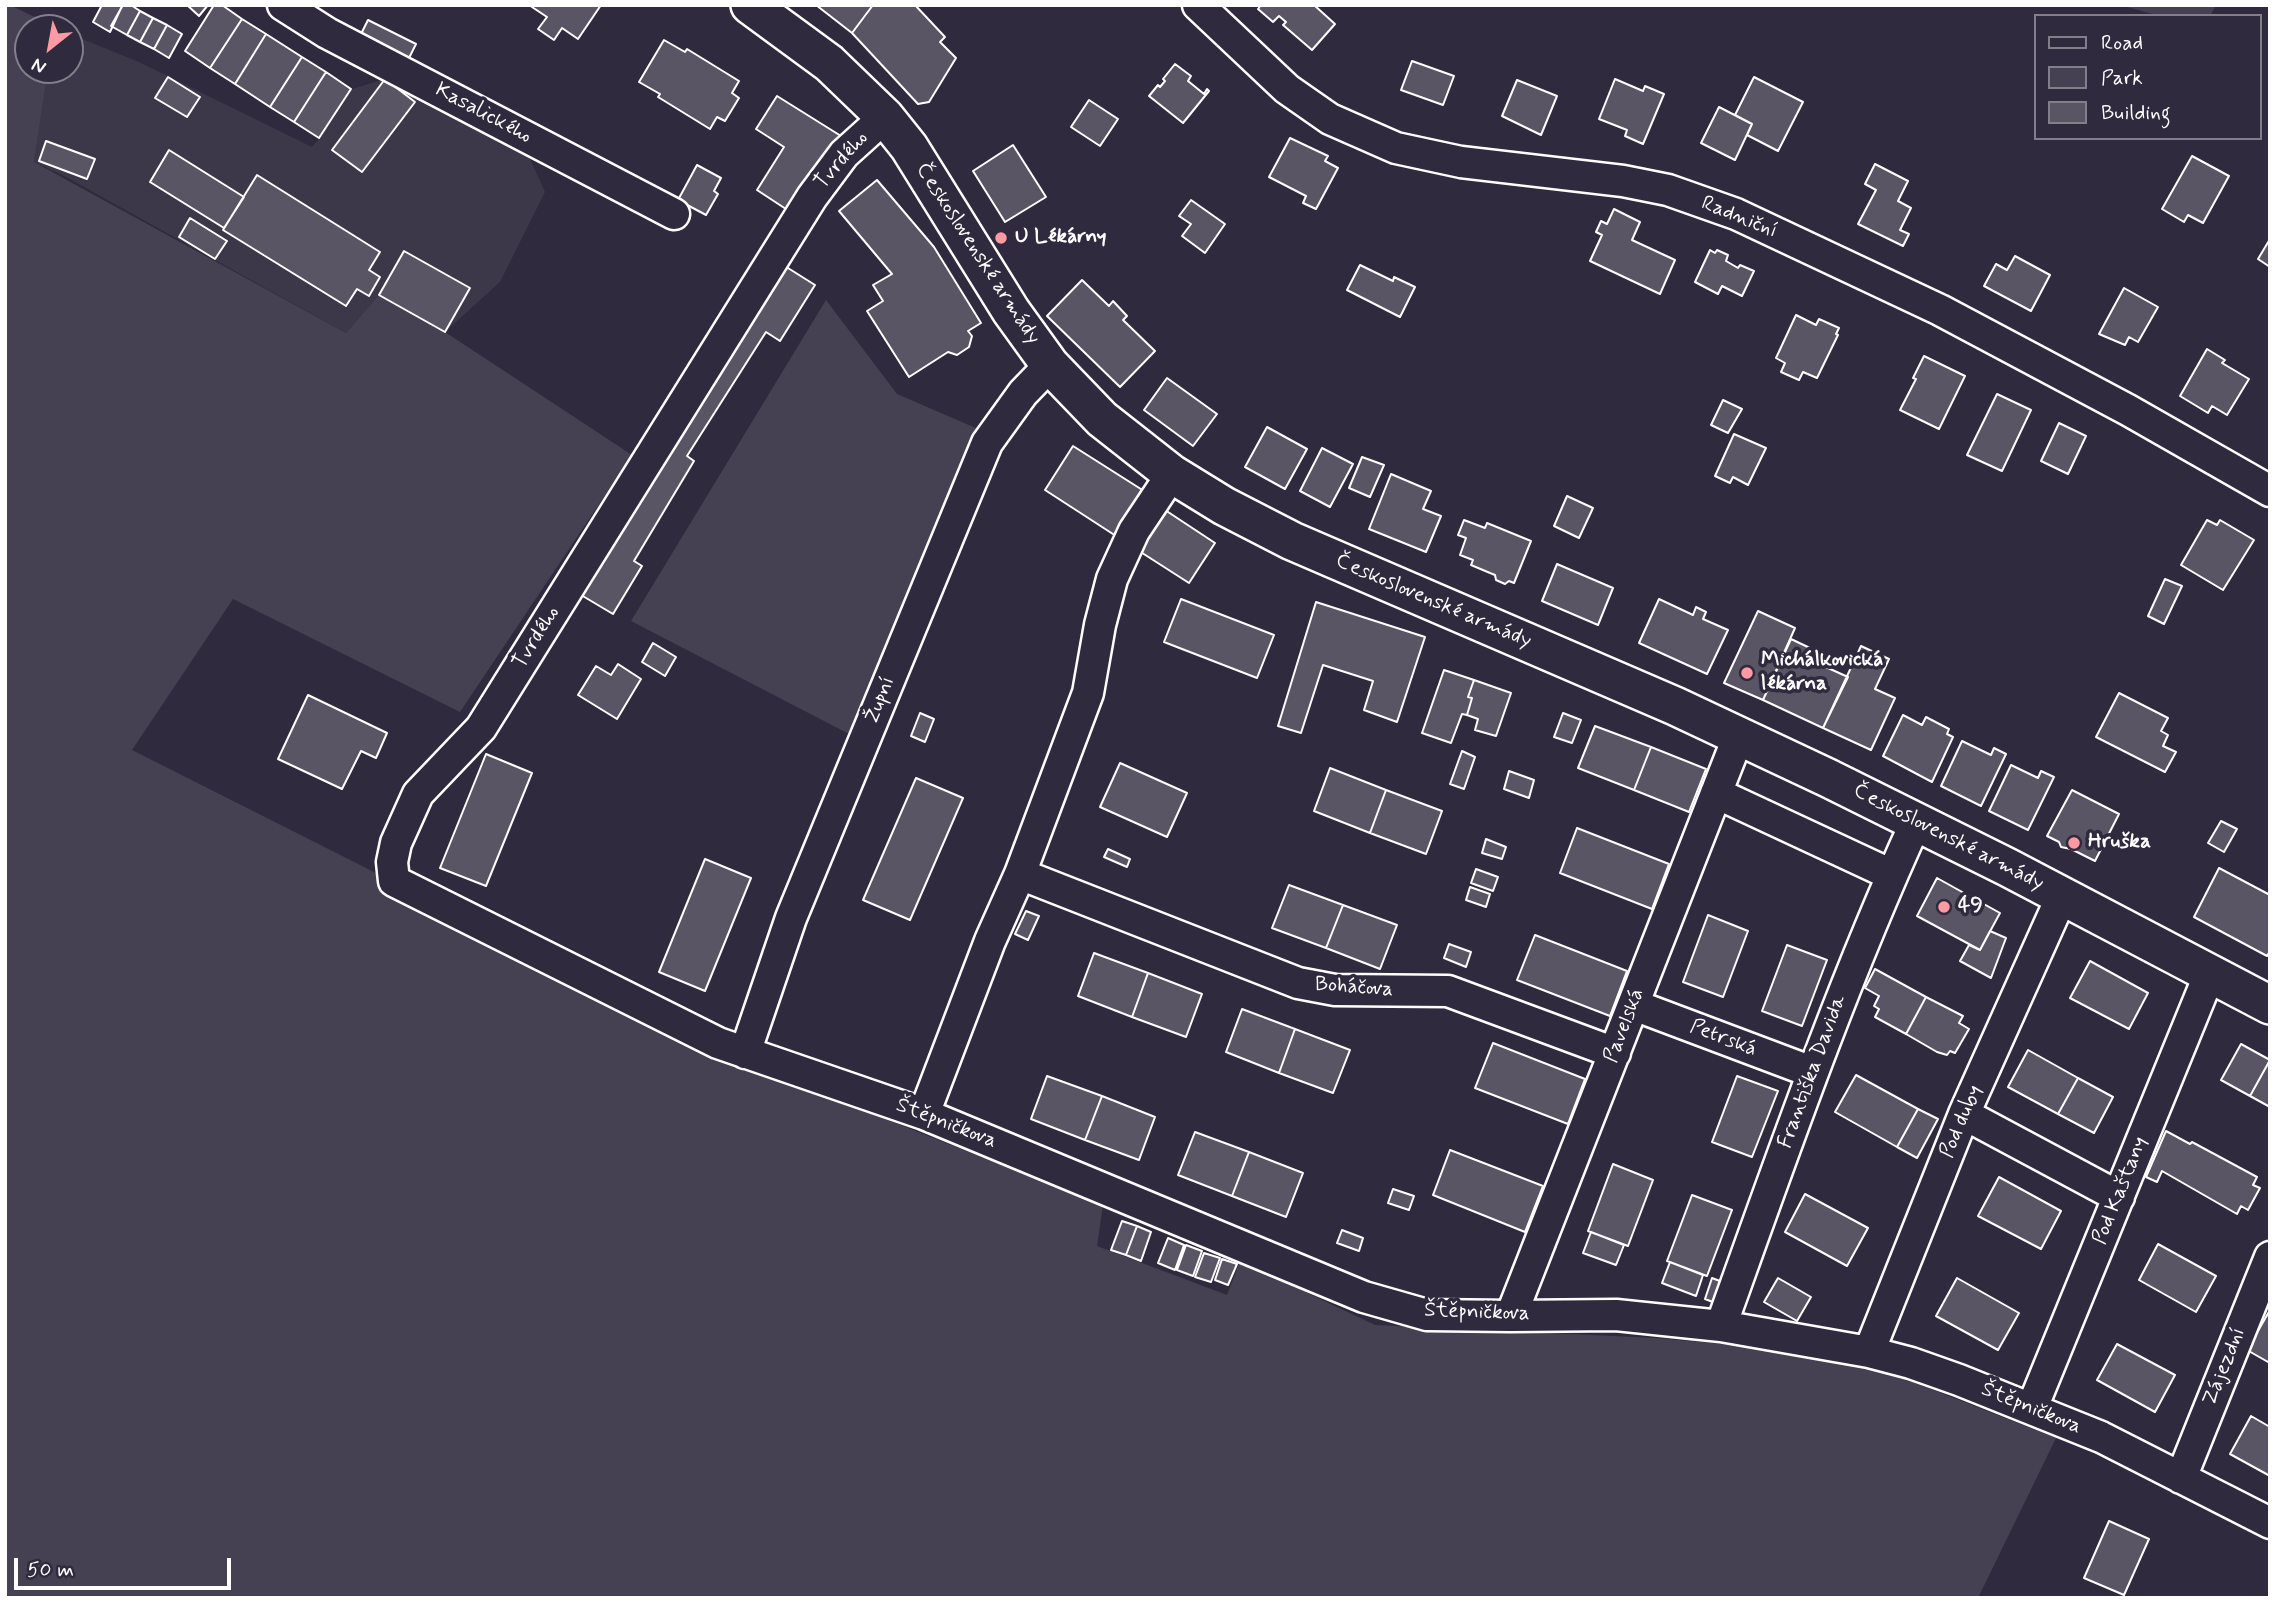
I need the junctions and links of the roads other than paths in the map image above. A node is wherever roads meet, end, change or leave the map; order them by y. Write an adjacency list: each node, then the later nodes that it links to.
1 (750, 5): 4 (street, Československé armády)
2 (1198, 5): 8 (street, Radniční)
3 (291, 8): 5 (street, Kasalického)
4 (885, 117): 6 (street, Československé armády); 18 (street, Tvrdého)
5 (674, 214)
6 (1051, 365): 7 (street, Československé armády); 19 (street, Župní)
7 (1172, 474): 9 (street, Československé armády); 12 (street)
8 (2270, 491)
9 (1739, 736): 10 (street, Pavelská); 11 (street, Československé armády)
10 (1716, 793): 13 (street); 16 (street, Pavelská)
11 (1916, 822): 13 (street, Františka Davida); 14 (street, Československé armády)
12 (1020, 874): 20 (street, Boháčova); 22 (street)
13 (1892, 875): 21 (street, Františka Davida)
14 (2062, 896): 15 (street, Československé armády); 23 (street, Pod duby)
15 (2210, 973): 17 (street, Československé armády); 24 (street, Pod Kaštany)
16 (1633, 1005): 20 (street, Pavelská); 21 (street, Petrská)
17 (2270, 1005)
18 (697, 1034): 19 (street, Štěpničkova)
19 (745, 1053): 22 (street, Štěpničkova)
20 (1615, 1053): 26 (street, Pavelská)
21 (1812, 1072): 27 (street, Františka Davida)
22 (924, 1114): 26 (street, Štěpničkova)
23 (1964, 1114): 24 (street); 28 (street, Pod duby)
24 (2119, 1197): 29 (street, Pod Kaštany)
25 (2270, 1257): 30 (street, Zájezdní)
26 (1511, 1317): 27 (street, Štěpničkova)
27 (1721, 1326): 28 (street, Štěpničkova)
28 (1869, 1352): 29 (street, Štěpničkova)
29 (2032, 1408): 30 (street, Štěpničkova)
30 (2181, 1478): 31 (street, Štěpničkova)
31 (2270, 1523)

